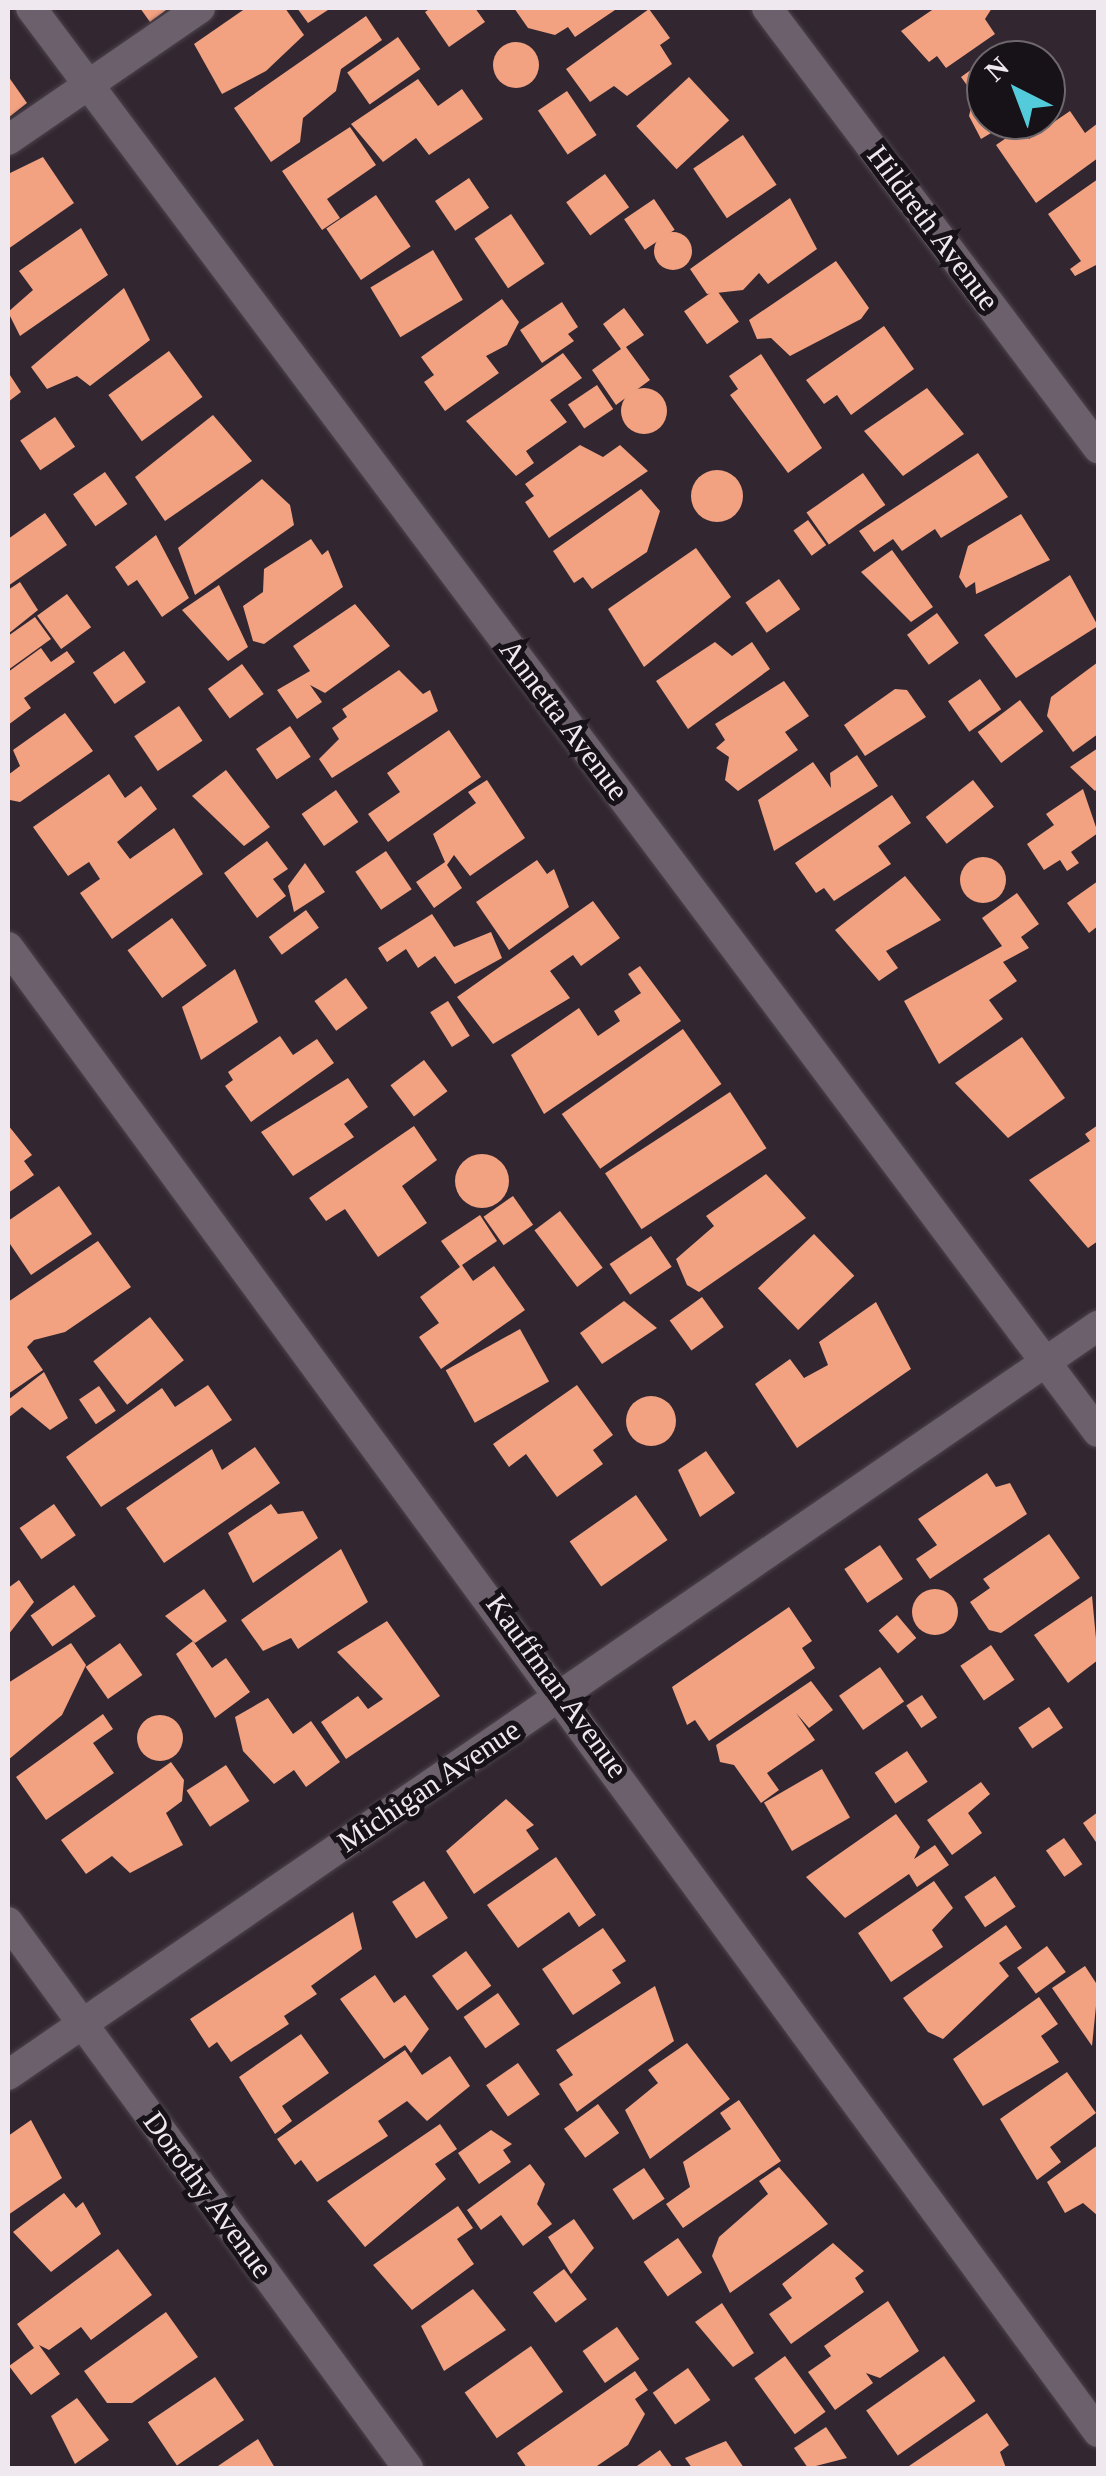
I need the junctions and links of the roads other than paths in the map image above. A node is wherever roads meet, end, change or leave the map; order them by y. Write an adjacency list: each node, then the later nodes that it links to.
1 (31, 8): 4 (street, Annetta Avenue)
2 (200, 8): 4 (street)
3 (767, 8): 6 (street, Hildreth Avenue)
4 (86, 85): 5 (street); 9 (street, Annetta Avenue)
5 (8, 140)
6 (1098, 448)
7 (8, 947): 11 (street, Kauffman Avenue)
8 (1098, 1326): 9 (street, Michigan Avenue)
9 (1047, 1362): 10 (street, Annetta Avenue); 11 (street, Michigan Avenue)
10 (1098, 1432)
11 (564, 1694): 13 (street, Michigan Avenue); 15 (street, Kauffman Avenue)
12 (8, 1922): 13 (street, Dorothy Avenue)
13 (83, 2024): 14 (street, Michigan Avenue); 16 (street, Dorothy Avenue)
14 (8, 2076)
15 (1098, 2432)
16 (408, 2468)

